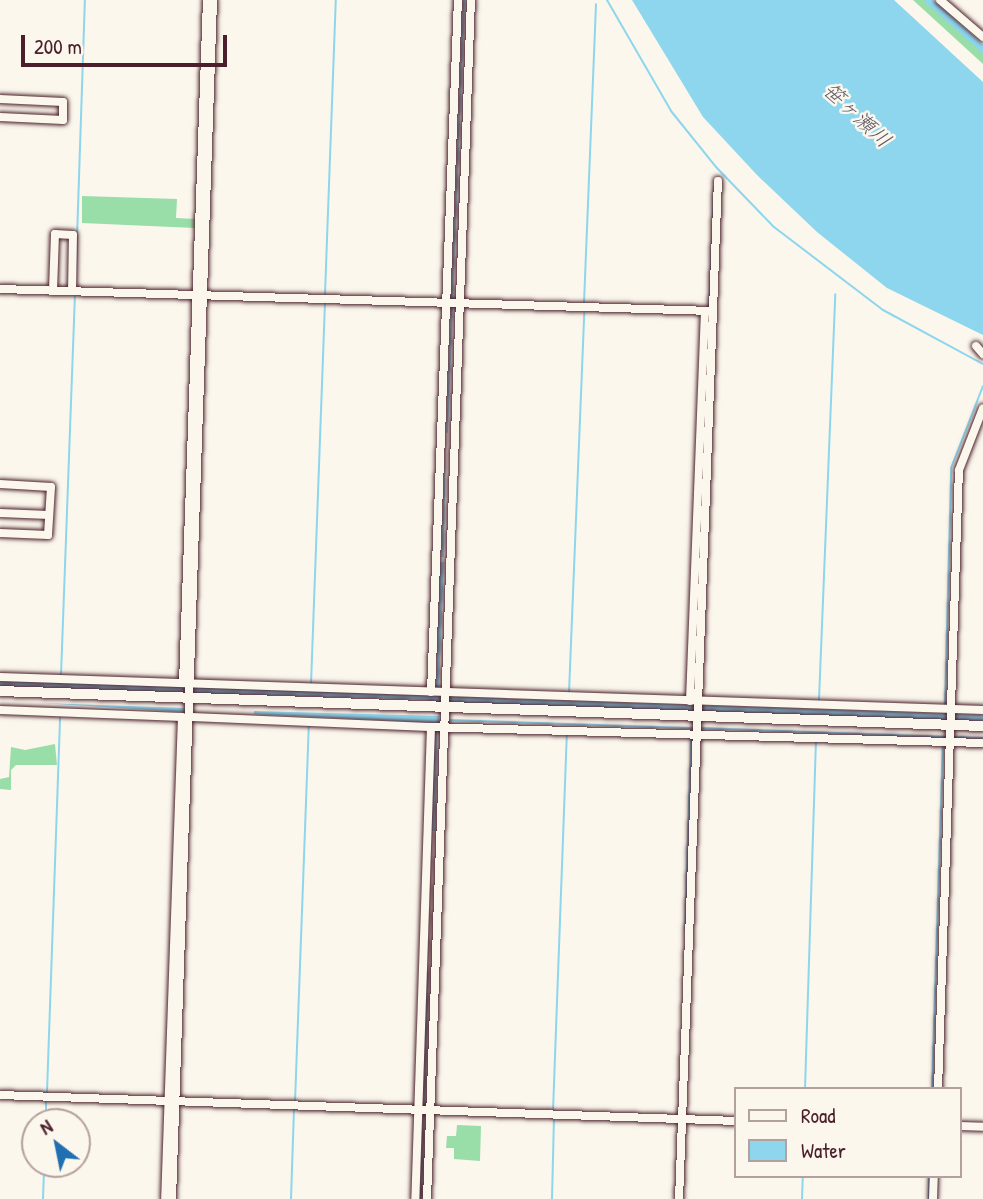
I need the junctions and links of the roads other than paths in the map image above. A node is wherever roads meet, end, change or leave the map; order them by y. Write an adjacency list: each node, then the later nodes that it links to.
1 (207, 0): 13 (street)
2 (213, 0): 13 (street)
3 (458, 0): 14 (street)
4 (471, 0): 14 (street)
5 (940, 0): 6 (street)
6 (983, 37)
7 (0, 99): 8 (street)
8 (0, 117)
9 (718, 181): 15 (street)
10 (0, 289): 11 (street)
11 (53, 291): 12 (street); 12 (street)
12 (72, 291): 13 (street)
13 (199, 295): 14 (street); 27 (street)
14 (452, 304): 15 (street); 19 (street); 19 (street)
15 (709, 311): 32 (street)
16 (976, 346): 17 (street)
17 (983, 354)
18 (983, 408): 34 (street)
19 (448, 428): 24 (street); 24 (street)
20 (0, 484): 22 (street)
21 (0, 513): 22 (street)
22 (49, 515): 23 (street)
23 (0, 533)
24 (442, 560): 28 (street); 28 (street)
25 (0, 677): 27 (street)
26 (0, 691): 27 (street)
27 (188, 704): 28 (street); 29 (street); 31 (street); 31 (street); 38 (street)
28 (440, 709): 31 (street); 31 (street); 32 (street); 32 (street); 32 (street); 39 (street); 39 (street)
29 (0, 710)
30 (983, 710): 34 (street)
31 (250, 711)
32 (694, 719): 34 (street); 34 (street); 34 (street); 40 (street)
33 (983, 726): 34 (street)
34 (948, 730): 35 (street); 36 (street)
35 (983, 743)
36 (938, 1087)
37 (0, 1095): 38 (street)
38 (172, 1101): 39 (street); 45 (street); 46 (street)
39 (424, 1109): 40 (street); 47 (street); 48 (street)
40 (681, 1119): 41 (street); 49 (street)
41 (734, 1121)
42 (962, 1126): 43 (street)
43 (983, 1127)
44 (934, 1178): 50 (street)
45 (165, 1199)
46 (172, 1199)
47 (415, 1199)
48 (427, 1199)
49 (679, 1199)
50 (933, 1199)

